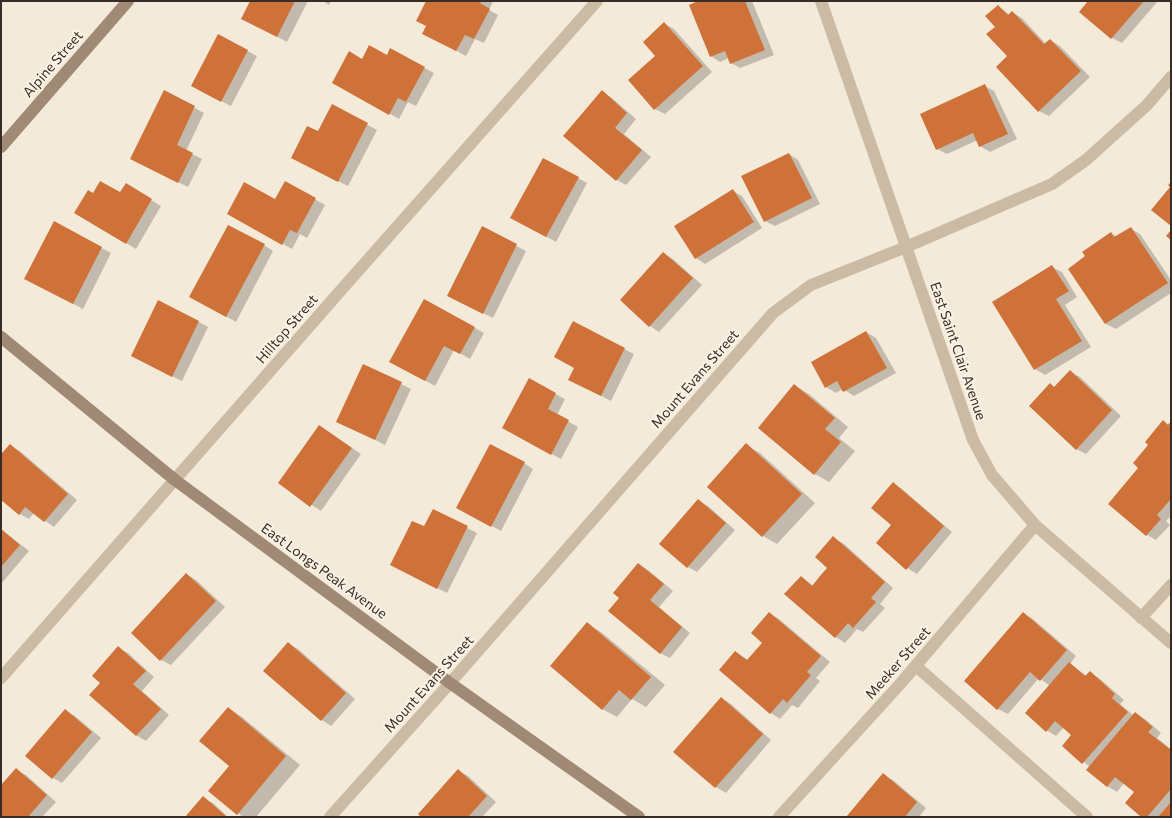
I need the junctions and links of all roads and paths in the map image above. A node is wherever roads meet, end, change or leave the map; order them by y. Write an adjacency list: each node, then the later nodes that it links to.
1 (128, 1): 5 (street, Alpine Street)
2 (597, 1): 8 (street, Hilltop Street)
3 (822, 1): 6 (street, East Saint Clair Avenue)
4 (1171, 77): 6 (street, Mount Evans Street)
5 (1, 147)
6 (906, 248): 9 (street, East Saint Clair Avenue); 15 (street, Mount Evans Street)
7 (1, 337): 8 (street, East Longs Peak Avenue)
8 (175, 480): 14 (street, Hilltop Street); 15 (street, East Longs Peak Avenue)
9 (1035, 525): 11 (street, East Saint Clair Avenue); 13 (street, Meeker Street)
10 (1171, 585): 11 (street)
11 (1141, 618): 12 (street, East Saint Clair Avenue)
12 (1171, 643)
13 (916, 666): 18 (street, Meeker Street); 19 (street)
14 (1, 678)
15 (450, 683): 16 (street, Mount Evans Street); 17 (street, East Longs Peak Avenue)
16 (330, 817)
17 (638, 817)
18 (779, 817)
19 (1086, 817)

